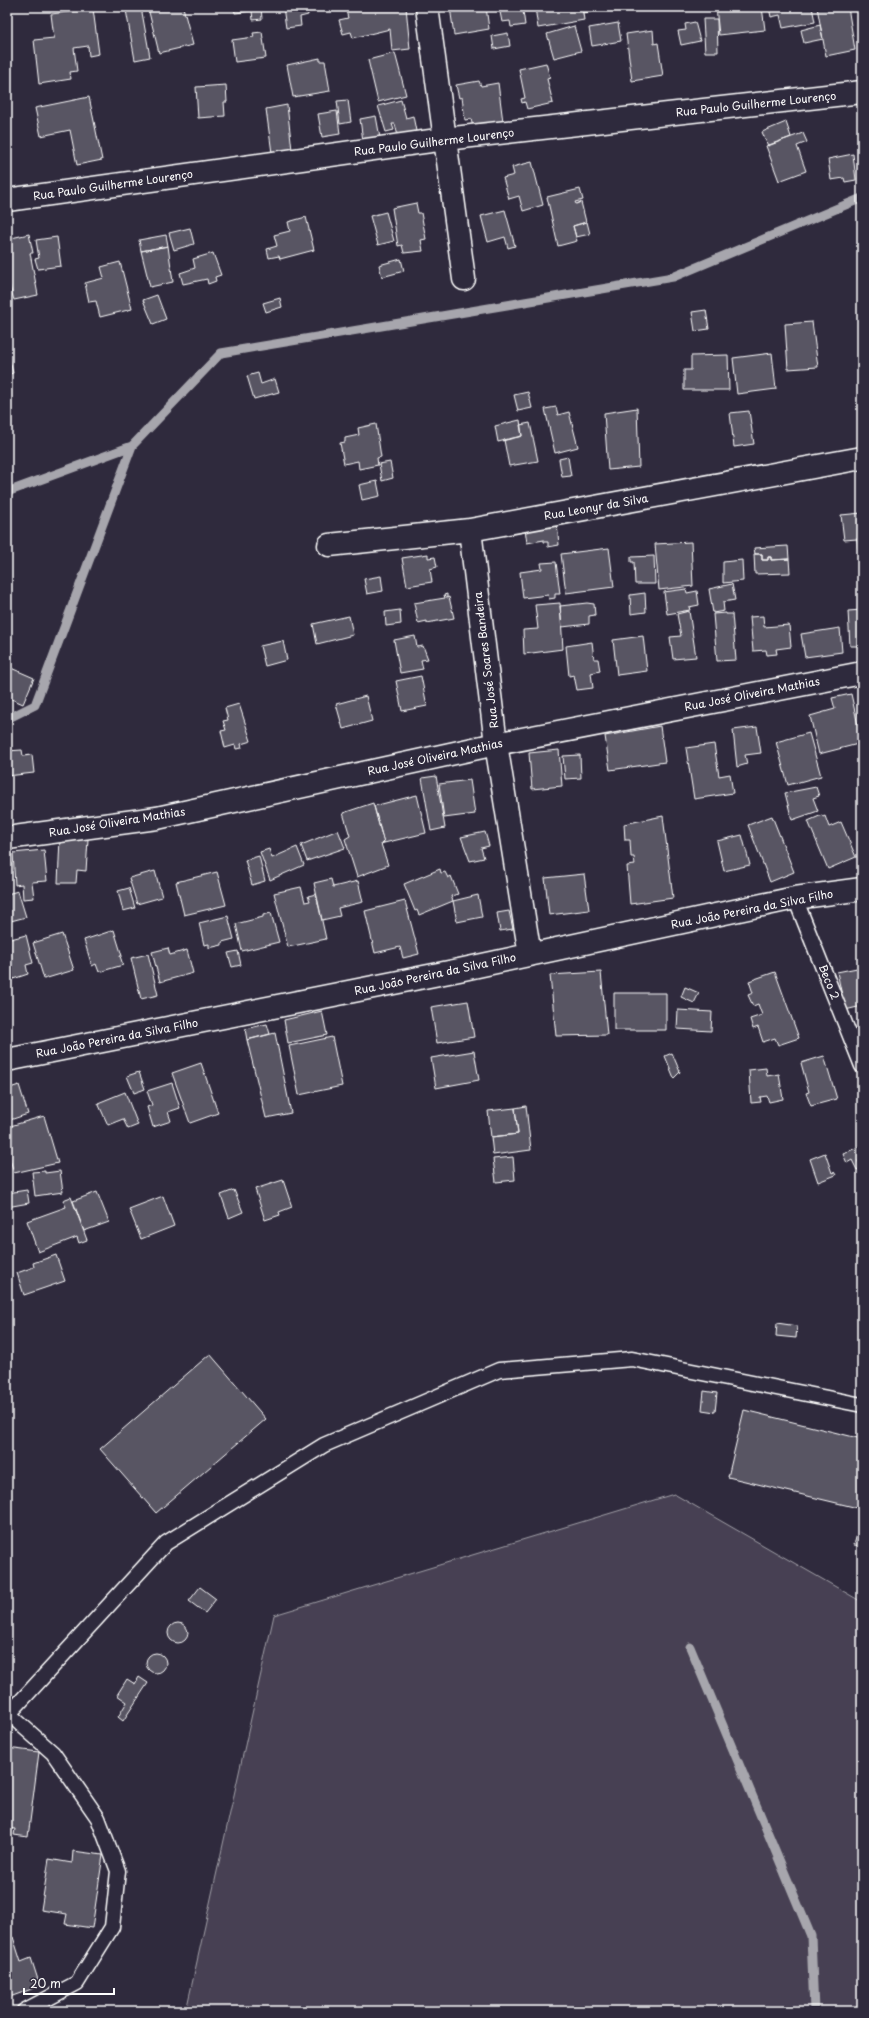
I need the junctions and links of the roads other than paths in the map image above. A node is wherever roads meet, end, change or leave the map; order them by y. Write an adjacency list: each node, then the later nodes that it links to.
1 (427, 7): 3 (street)
2 (862, 92): 3 (street, Rua Paulo Guilherme Lourenço)
3 (445, 139): 4 (street, Rua Paulo Guilherme Lourenço); 5 (street)
4 (7, 200)
5 (464, 279)
6 (862, 458): 7 (street, Rua Leonyr da Silva)
7 (470, 530): 8 (street, Rua Leonyr da Silva); 10 (street, Rua José Soares Bandeira)
8 (329, 545)
9 (862, 673): 10 (street, Rua José Oliveira Mathias)
10 (496, 744): 11 (street, Rua José Oliveira Mathias); 14 (street, Rua José Soares Bandeira)
11 (7, 838)
12 (862, 889): 13 (street, Rua João Pereira da Silva Filho)
13 (795, 898): 14 (street, Rua João Pereira da Silva Filho); 16 (lane, Beco 2)
14 (530, 955): 15 (street, Rua João Pereira da Silva Filho)
15 (7, 1060)
16 (862, 1066)
17 (862, 1405): 18 (lane)
18 (8, 1714): 19 (lane)
19 (24, 2011)

